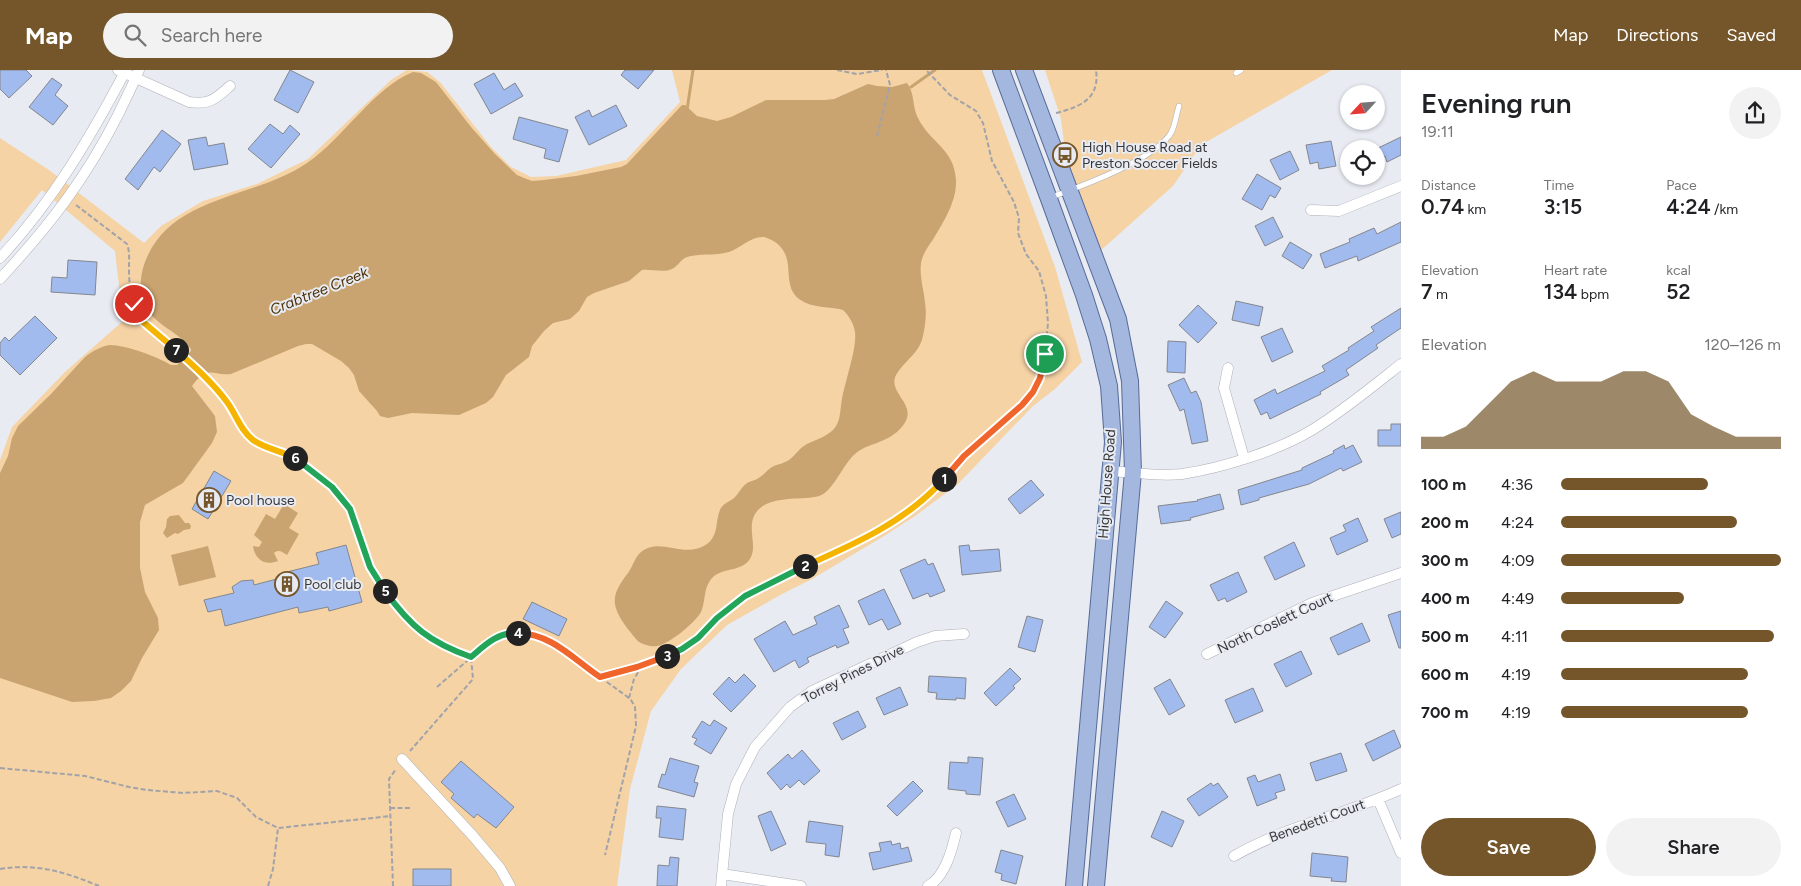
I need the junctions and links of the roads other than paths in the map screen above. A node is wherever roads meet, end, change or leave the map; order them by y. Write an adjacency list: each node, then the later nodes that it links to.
1 (1001, 70): 9 (main road, High House Road)
2 (1024, 70): 8 (main road, High House Road)
3 (123, 71): 4 (street); 11 (street)
4 (138, 74): 5 (street); 12 (street)
5 (230, 86)
6 (1178, 106): 8 (lane)
7 (1401, 186): 10 (street)
8 (1070, 190): 9 (lane); 17 (main road, High House Road)
9 (1049, 199): 16 (main road, High House Road)
10 (1310, 210)
11 (0, 258)
12 (0, 279)
13 (1401, 365): 15 (street)
14 (1228, 368): 15 (street)
15 (1244, 458): 17 (street)
16 (1110, 471): 17 (street); 32 (main road, High House Road)
17 (1133, 472): 33 (main road, High House Road)
18 (1401, 573): 20 (street, North Coslett Court)
19 (964, 634): 27 (street, Torrey Pines Drive)
20 (1207, 654)
21 (402, 759): 29 (street)
22 (1401, 789): 23 (street, Benedetti Court)
23 (1378, 800): 25 (street); 26 (street, Benedetti Court)
24 (956, 833): 28 (street)
25 (1401, 853)
26 (1234, 856)
27 (722, 874): 30 (street, Torrey Pines Drive); 31 (street)
28 (932, 885)
29 (510, 886)
30 (721, 886)
31 (801, 886)
32 (1074, 886)
33 (1096, 886)

